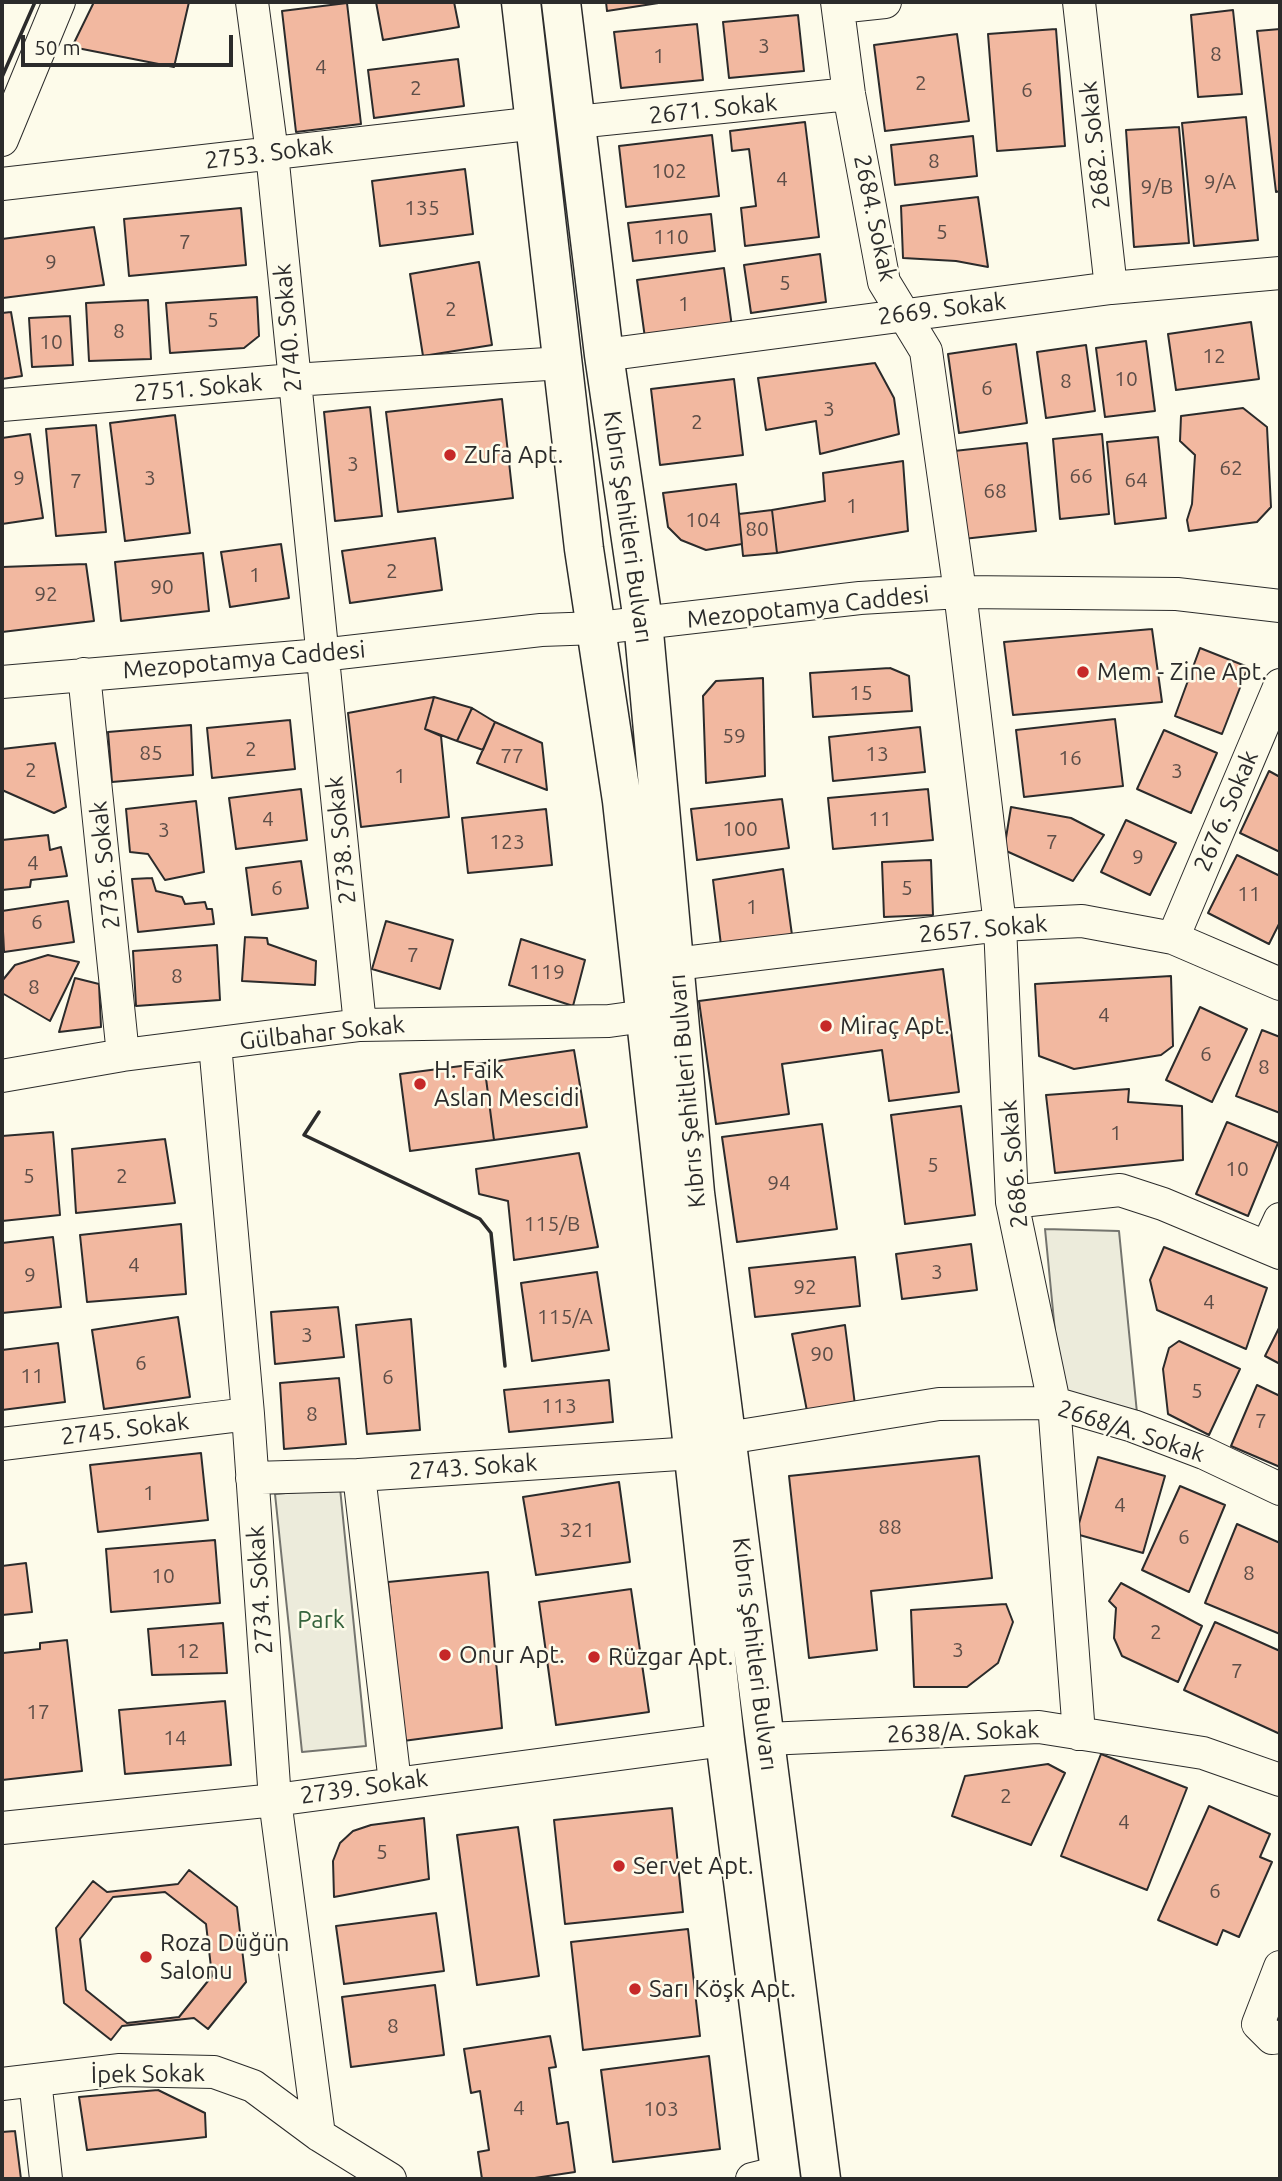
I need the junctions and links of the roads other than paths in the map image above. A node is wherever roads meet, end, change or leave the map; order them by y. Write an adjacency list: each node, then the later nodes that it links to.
1 (59, 2): 11 (street)
2 (252, 2): 12 (street, 2740. Sokak)
3 (521, 2): 10 (main road, Kıbrıs Şehitleri Bulvarı)
4 (561, 2): 9 (main road, Kıbrıs Şehitleri Bulvarı)
5 (885, 2): 7 (street)
6 (1079, 2): 15 (street, 2682. Sokak)
7 (838, 4): 8 (street, 2684. Sokak)
8 (849, 94): 9 (street, 2671. Sokak); 16 (street, 2684. Sokak)
9 (576, 122): 17 (main road, Kıbrıs Şehitleri Bulvarı)
10 (537, 123): 12 (street, 2753. Sokak); 18 (main road, Kıbrıs Şehitleri Bulvarı)
11 (2, 140)
12 (272, 153): 13 (street, 2753. Sokak); 19 (street, 2740. Sokak)
13 (2, 184)
14 (1280, 273): 15 (street, 2669. Sokak)
15 (1111, 288): 16 (street, 2669. Sokak)
16 (904, 313): 17 (street, 2669. Sokak); 21 (street, 2684. Sokak)
17 (604, 355): 23 (main road, Kıbrıs Şehitleri Bulvarı)
18 (563, 363): 19 (street, 2751. Sokak); 24 (main road, Kıbrıs Şehitleri Bulvarı)
19 (293, 380): 20 (street, 2751. Sokak); 25 (street, 2740. Sokak)
20 (2, 405)
21 (960, 592): 22 (street, Mezopotamya Caddesi); 23 (street, Mezopotamya Caddesi); 29 (street, 2686. Sokak)
22 (1280, 606)
23 (643, 621): 24 (street, Mezopotamya Caddesi); 31 (main road, Kıbrıs Şehitleri Bulvarı)
24 (598, 628): 25 (street, Mezopotamya Caddesi); 33 (main road, Kıbrıs Şehitleri Bulvarı)
25 (321, 655): 26 (street, Mezopotamya Caddesi); 34 (street, 2738. Sokak)
26 (84, 674): 27 (street, Mezopotamya Caddesi); 36 (street, 2736. Sokak)
27 (2, 682)
28 (1280, 685): 30 (street, 2676. Sokak)
29 (1000, 925): 30 (street, 2657. Sokak); 31 (street, 2657. Sokak); 38 (street, 2686. Sokak)
30 (1173, 939): 32 (street, 2657. Sokak)
31 (675, 964): 44 (main road, Kıbrıs Şehitleri Bulvarı)
32 (1280, 985)
33 (645, 1016): 34 (street, Gülbahar Sokak); 44 (main road, Kıbrıs Şehitleri Bulvarı)
34 (360, 1025): 35 (street, Gülbahar Sokak)
35 (215, 1044): 36 (street, Gülbahar Sokak); 42 (street, 2734. Sokak)
36 (123, 1055): 37 (street, Gülbahar Sokak)
37 (2, 1076)
38 (1012, 1202): 40 (street); 41 (street, 2686. Sokak)
39 (1280, 1219): 40 (street)
40 (1273, 1250)
41 (1054, 1403): 44 (street, 2668/A. Sokak); 47 (street, 2668/A. Sokak); 48 (street, 2686. Sokak)
42 (248, 1414): 43 (street, 2745. Sokak); 46 (street, 2734. Sokak)
43 (2, 1444)
44 (710, 1446): 45 (street, 2743. Sokak); 49 (main road, Kıbrıs Şehitleri Bulvarı); 50 (main road, Kıbrıs Şehitleri Bulvarı)
45 (359, 1475): 46 (street, 2743. Sokak); 52 (street)
46 (252, 1478): 53 (street, 2734. Sokak)
47 (1280, 1489)
48 (1079, 1734): 49 (street, 2638/A. Sokak); 51 (street, 2638/A. Sokak)
49 (766, 1738): 63 (main road, Kıbrıs Şehitleri Bulvarı)
50 (725, 1740): 52 (street, 2739. Sokak); 60 (main road, Kıbrıs Şehitleri Bulvarı)
51 (1280, 1780)
52 (395, 1783): 53 (street, 2739. Sokak)
53 (275, 1800): 54 (street, 2739. Sokak); 59 (street, 2734. Sokak)
54 (2, 1828)
55 (1280, 1967): 56 (street)
56 (1280, 2037)
57 (35, 2080): 58 (street, İpek Sokak); 59 (street, İpek Sokak); 61 (street)
58 (2, 2084)
59 (319, 2135): 62 (street, İpek Sokak)
60 (771, 2177)
61 (46, 2179)
62 (390, 2179)
63 (821, 2179)

